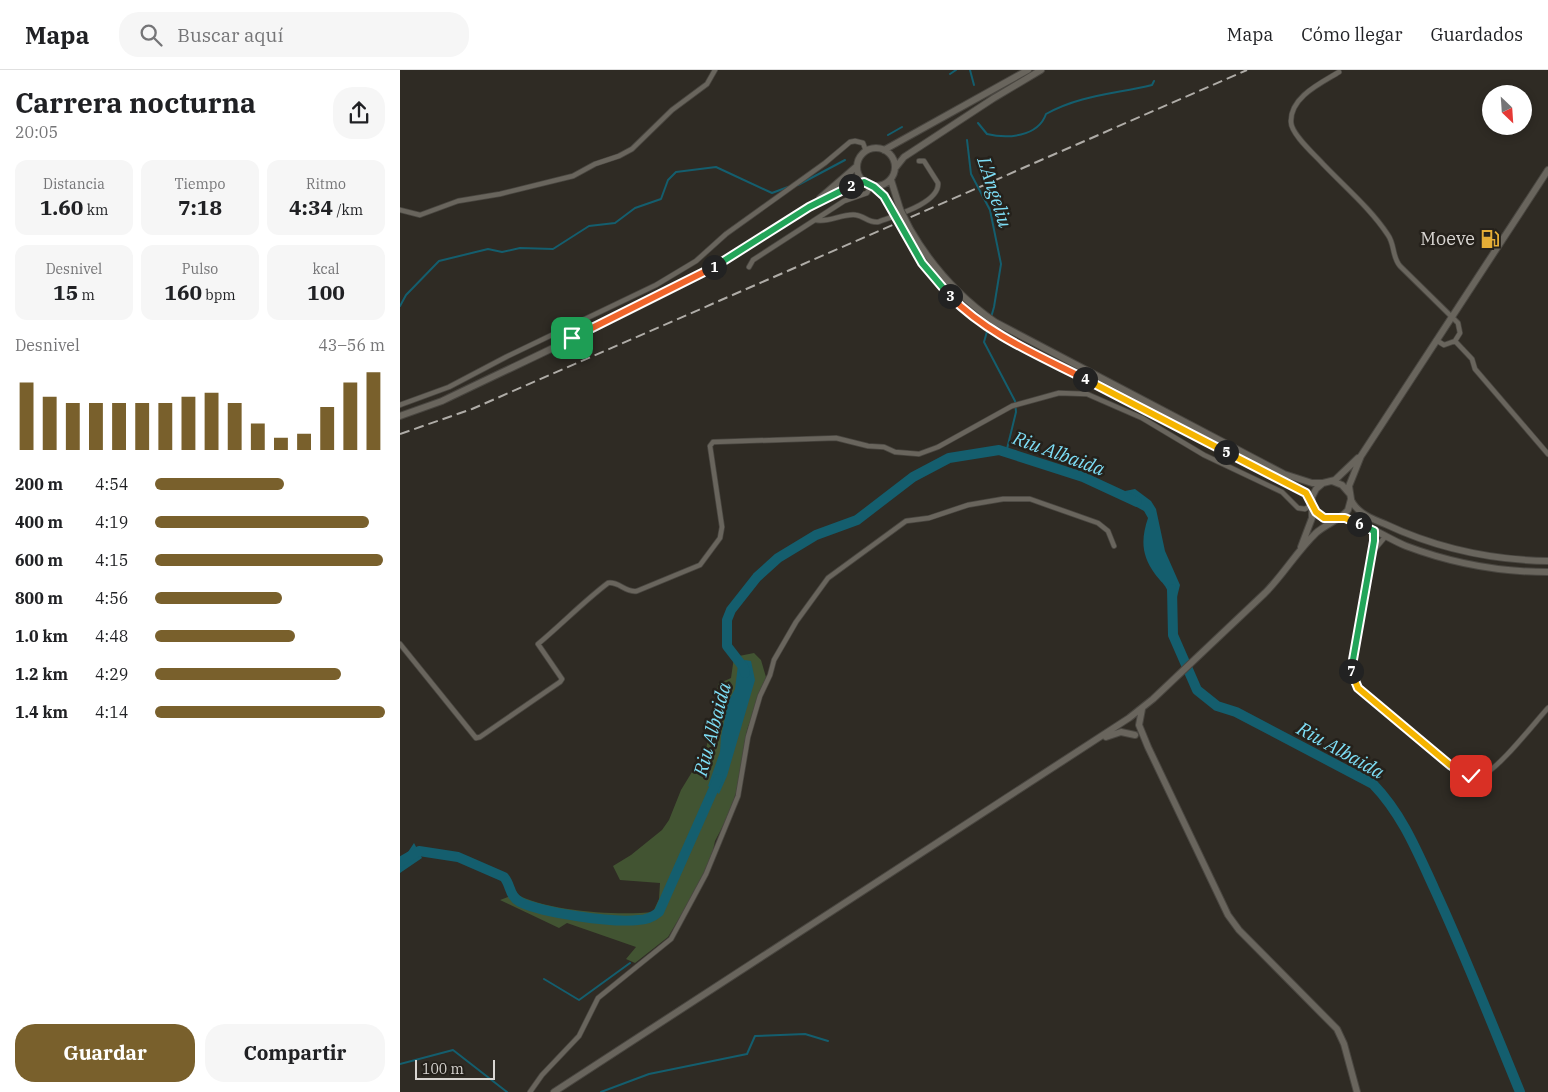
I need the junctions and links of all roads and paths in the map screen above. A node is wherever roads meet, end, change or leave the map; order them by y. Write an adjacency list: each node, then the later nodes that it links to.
1 (715, 70): 15 (street)
2 (1028, 70): 5 (main road)
3 (1041, 70): 9 (main road)
4 (1339, 72): 18 (street)
5 (884, 150): 6 (main road); 9 (main road)
6 (866, 151): 8 (main road); 21 (street)
7 (919, 161): 16 (street)
8 (857, 166): 12 (main road); 14 (main road)
9 (896, 167): 11 (main road)
10 (1548, 170): 18 (main road)
11 (891, 180): 13 (main road); 26 (main road, bridge)
12 (864, 182): 13 (main road); 14 (main road)
13 (873, 186): 16 (street); 28 (main road, bridge)
14 (809, 207): 22 (main road)
15 (400, 210)
16 (816, 220): 17 (street)
17 (749, 267)
18 (1451, 316): 19 (main road); 20 (street)
19 (1436, 340): 20 (street); 24 (main road)
20 (1455, 341): 23 (street)
21 (400, 405)
22 (400, 416)
23 (1547, 452)
24 (1361, 456): 25 (main road); 27 (main road)
25 (1332, 481): 26 (main road); 27 (main road)
26 (1323, 483): 28 (main road)
27 (1350, 496): 29 (main road); 35 (main road)
28 (1312, 505): 29 (main road); 33 (main road); 37 (street)
29 (1336, 519): 30 (main road); 33 (main road)
30 (1374, 531): 31 (main road); 34 (street)
31 (1385, 537): 34 (street); 36 (main road)
32 (1114, 546): 45 (street)
33 (1299, 550): 38 (main road)
34 (1374, 551): 39 (street)
35 (1548, 561)
36 (1548, 572)
37 (400, 644)
38 (1142, 708): 40 (main road); 41 (main road)
39 (1548, 708)
40 (1129, 718): 41 (main road); 42 (main road); 43 (main road)
41 (1139, 725): 44 (main road)
42 (1135, 734): 43 (main road); 44 (main road)
43 (1094, 741): 46 (main road)
44 (1148, 747): 47 (main road)
45 (530, 1092)
46 (554, 1092)
47 (1357, 1092)

